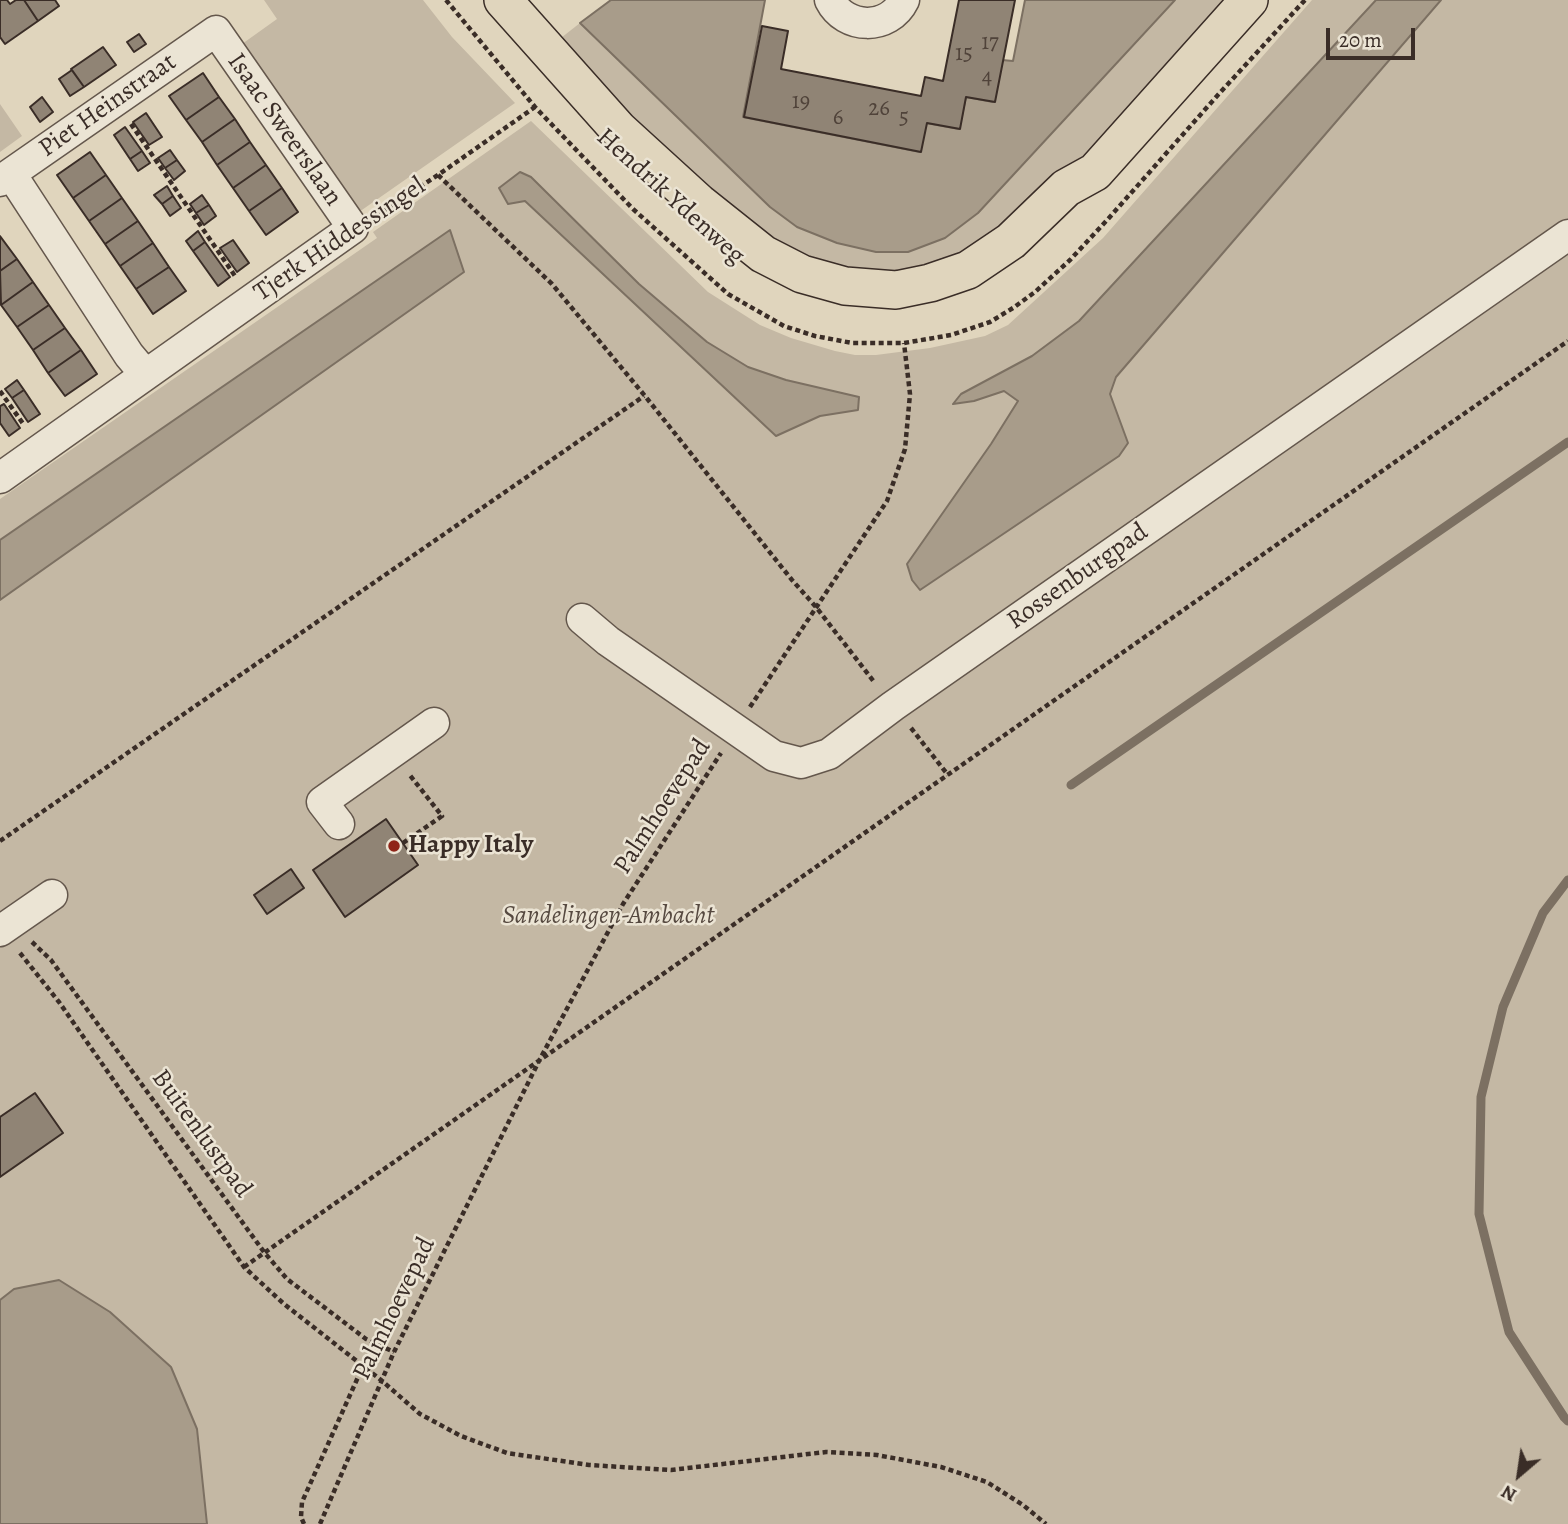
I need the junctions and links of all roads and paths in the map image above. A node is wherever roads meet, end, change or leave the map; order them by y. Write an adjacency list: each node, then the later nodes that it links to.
1 (446, 0): 8 (path, Hendrik Ydenweg)
2 (830, 0): 3 (street)
3 (904, 0)
4 (1249, 0): 5 (main road, Hendrik Ydenweg)
5 (490, 2)
6 (216, 31): 7 (street, Piet Heinstraat); 11 (street, Isaac Sweerslaan)
7 (116, 101): 10 (street, Piet Heinstraat); 13 (path)
8 (535, 107): 9 (path, Tjerk Hiddessingel); 15 (path, Hendrik Ydenweg)
9 (438, 175): 11 (path, Tjerk Hiddessingel); 18 (path)
10 (6, 177): 16 (street)
11 (353, 228): 13 (street, Tjerk Hiddessingel)
12 (1568, 234): 23 (street, Rossenburgpad)
13 (251, 299): 16 (street, Tjerk Hiddessingel)
14 (1568, 341): 27 (path)
15 (904, 343): 21 (path, Palmhoevepad)
16 (145, 374): 19 (street, Tjerk Hiddessingel)
17 (0, 391): 19 (path)
18 (645, 396): 21 (path); 29 (path)
19 (40, 449): 20 (street, Tjerk Hiddessingel)
20 (0, 478)
21 (816, 607): 23 (path); 25 (path, Palmhoevepad)
22 (582, 619): 25 (street, Rossenburgpad)
23 (893, 706): 25 (street, Rossenburgpad); 27 (path)
24 (434, 723): 26 (street)
25 (736, 729): 33 (path, Palmhoevepad)
26 (393, 753): 28 (street); 30 (path)
27 (948, 775): 33 (path)
28 (339, 824)
29 (0, 841)
30 (403, 843)
31 (52, 895): 32 (street)
32 (8, 933): 34 (path, Buitenlustpad); 35 (path)
33 (540, 1059): 34 (path); 36 (path, Palmhoevepad)
34 (264, 1252): 35 (path); 36 (path, Buitenlustpad)
35 (244, 1267): 37 (path)
36 (394, 1352): 38 (path, Palmhoevepad)
37 (363, 1366): 38 (path); 39 (path)
38 (381, 1380): 40 (path, Palmhoevepad); 41 (path)
39 (304, 1524)
40 (320, 1524)
41 (1046, 1524)

